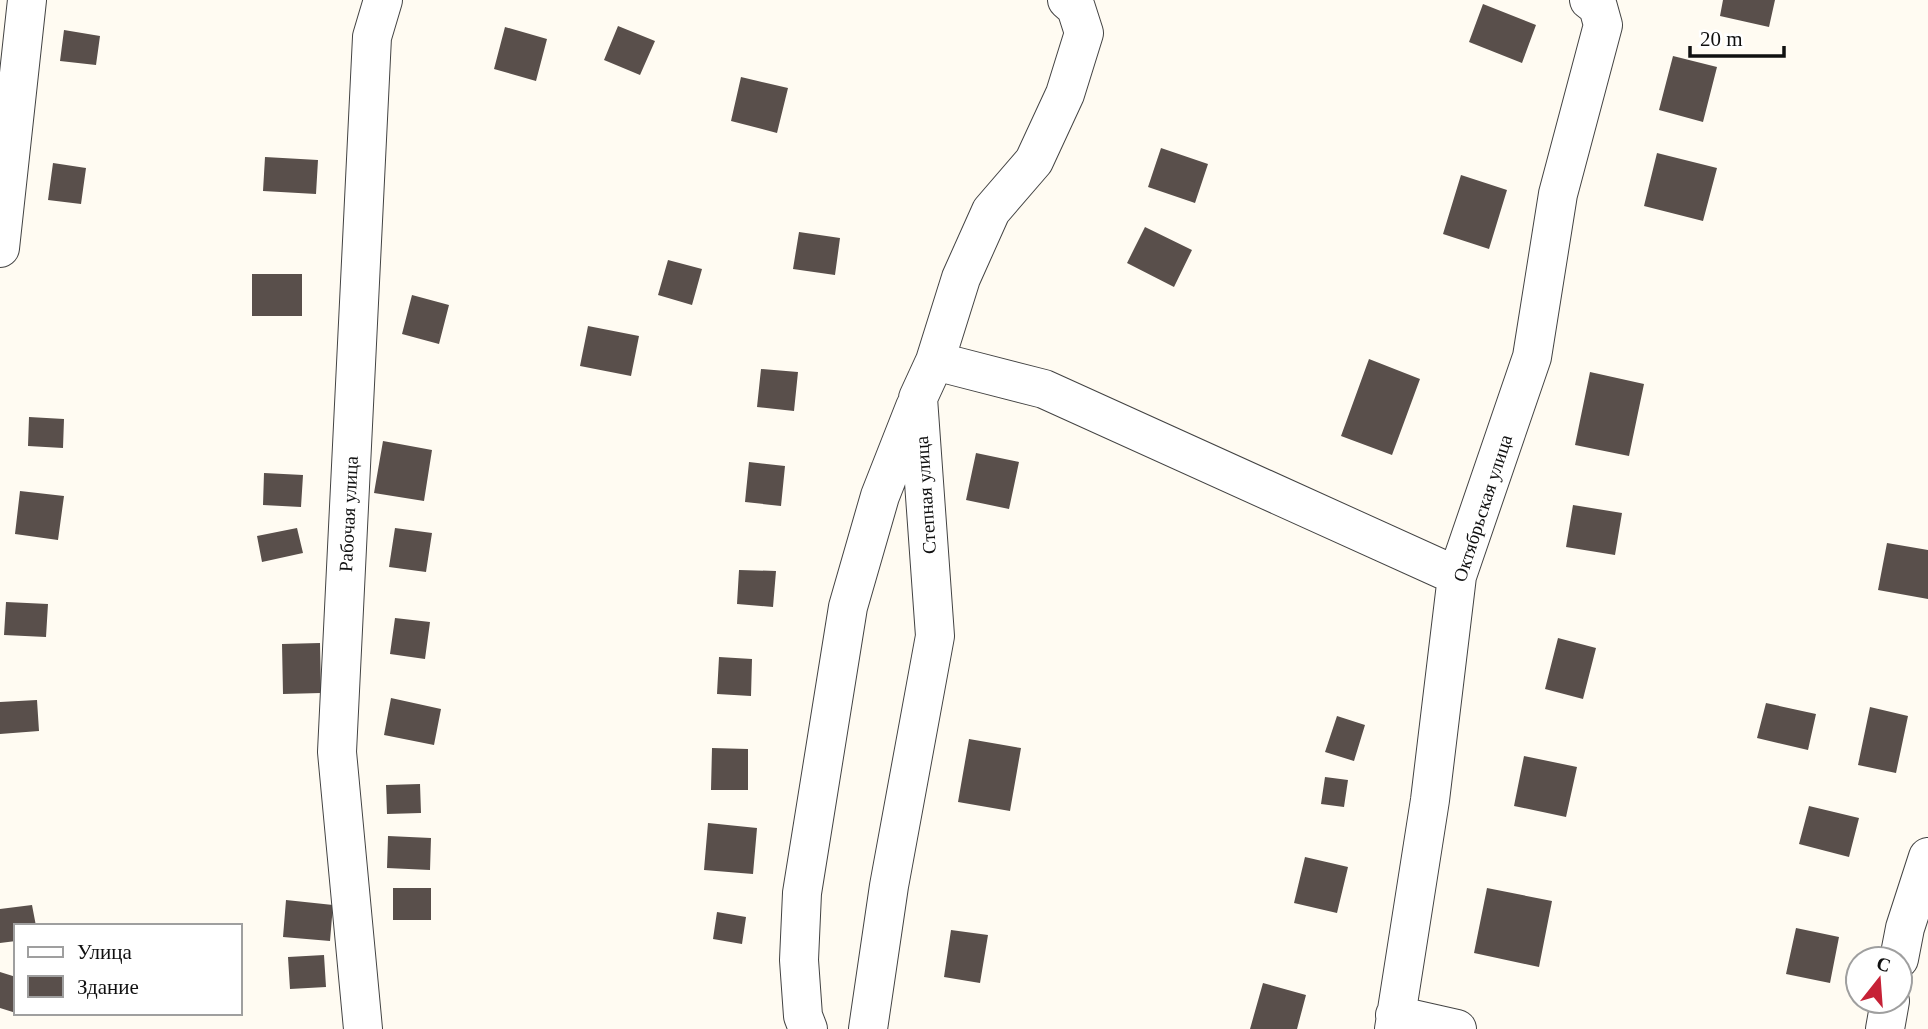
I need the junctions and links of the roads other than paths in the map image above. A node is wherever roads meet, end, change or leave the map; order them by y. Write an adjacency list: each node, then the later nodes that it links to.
1 (27, 0): 5 (street)
2 (383, 0): 12 (street, Рабочая улица)
3 (1067, 0): 6 (street, Степная улица)
4 (1588, 0): 8 (street, Октябрьская улица)
5 (0, 248)
6 (935, 361): 7 (street, Степная улица); 8 (street)
7 (918, 398): 13 (street); 14 (street, Степная улица)
8 (1457, 576): 11 (street, Октябрьская улица)
9 (1928, 857): 10 (street)
10 (1902, 945)
11 (1395, 1022): 15 (street)
12 (363, 1029)
13 (808, 1029)
14 (868, 1029)
15 (1457, 1029)

